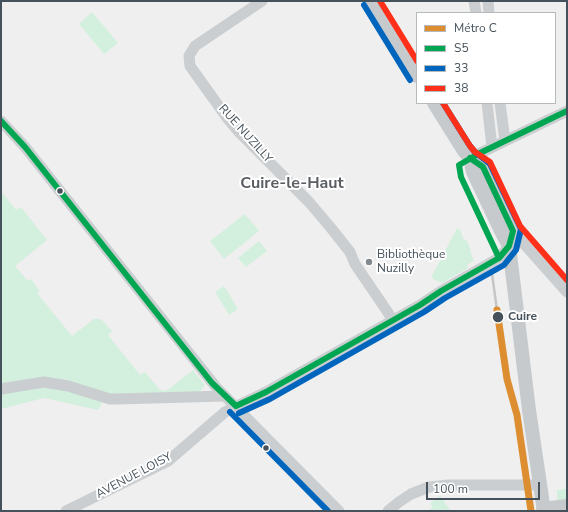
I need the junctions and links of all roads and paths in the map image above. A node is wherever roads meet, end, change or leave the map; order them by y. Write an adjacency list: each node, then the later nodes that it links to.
1 (262, 1): 18 (street, RUE NUZILLY)
2 (371, 1): 7 (main road)
3 (474, 1): 5 (street)
4 (488, 1): 6 (street)
5 (476, 12)
6 (489, 12)
7 (416, 74)
8 (435, 104): 15 (main road)
9 (487, 104): 14 (street)
10 (500, 104): 13 (street)
11 (567, 111): 13 (street)
12 (1, 121): 20 (street)
13 (505, 141): 14 (street)
14 (492, 147): 15 (street)
15 (470, 158): 16 (main road); 16 (main road)
16 (516, 244): 17 (street); 18 (street, AVENUE LOISY); 22 (main road)
17 (567, 292)
18 (393, 320): 21 (street, AVENUE LOISY)
19 (1, 389): 20 (street)
20 (225, 396): 21 (street)
21 (236, 406): 25 (street, AVENUE LOISY); 26 (street)
22 (540, 485): 24 (main road); 27 (street)
23 (567, 506): 24 (main road)
24 (544, 510)
25 (66, 511)
26 (339, 511)
27 (388, 511)

